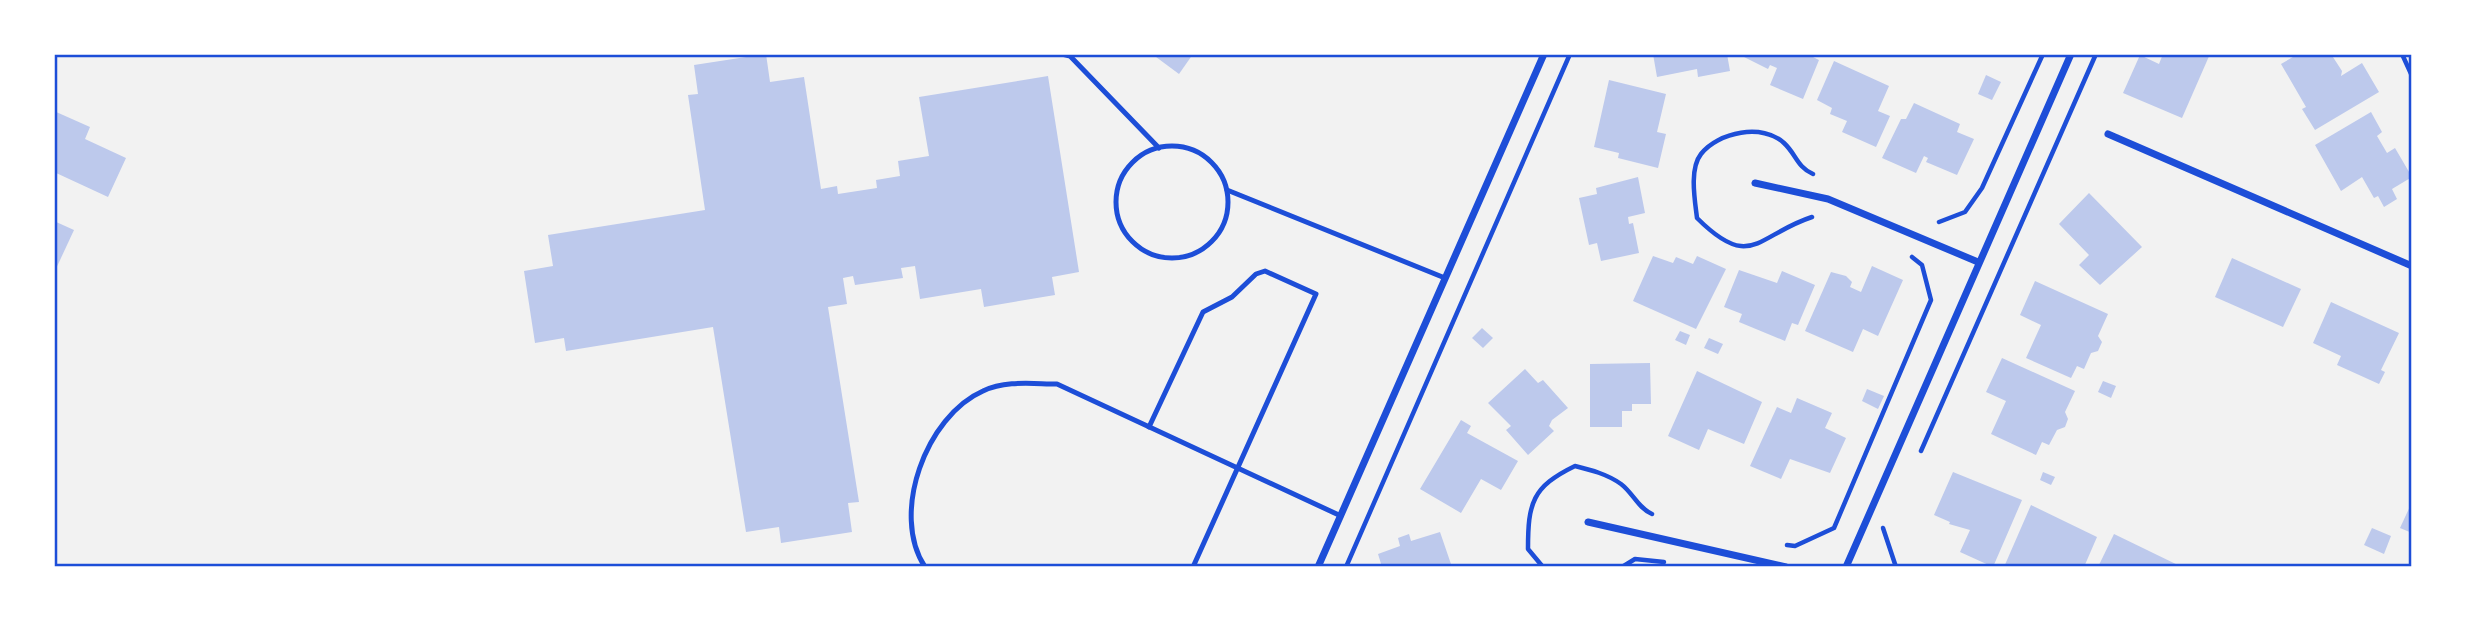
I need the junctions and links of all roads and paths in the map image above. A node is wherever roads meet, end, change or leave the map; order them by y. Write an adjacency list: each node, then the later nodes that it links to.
1 (1062, 54): 10 (lane)
2 (1544, 54): 19 (street)
3 (1570, 54): 32 (path)
4 (2043, 54): 15 (path)
5 (2071, 54): 17 (street)
6 (2096, 54): 21 (path)
7 (2402, 54): 8 (path)
8 (2412, 76)
9 (2108, 134): 18 (street)
10 (1159, 148): 13 (lane); 13 (lane)
11 (1815, 174): 14 (path)
12 (1755, 183): 17 (street)
13 (1227, 190): 19 (lane)
14 (1820, 214)
15 (1928, 218)
16 (1906, 252): 27 (path)
17 (1978, 262): 36 (street)
18 (2412, 266)
19 (1445, 278): 23 (street)
20 (1149, 427): 22 (lane); 22 (lane); 29 (lane)
21 (1917, 460)
22 (1238, 468): 23 (lane); 30 (lane)
23 (1340, 516): 31 (street)
24 (1661, 517): 33 (path)
25 (1889, 517): 37 (path)
26 (1588, 522): 35 (street)
27 (1783, 544)
28 (1671, 562): 34 (path)
29 (925, 567)
30 (1193, 567)
31 (1318, 567)
32 (1346, 567)
33 (1543, 567)
34 (1622, 567)
35 (1786, 567)
36 (1846, 567)
37 (1896, 567)

